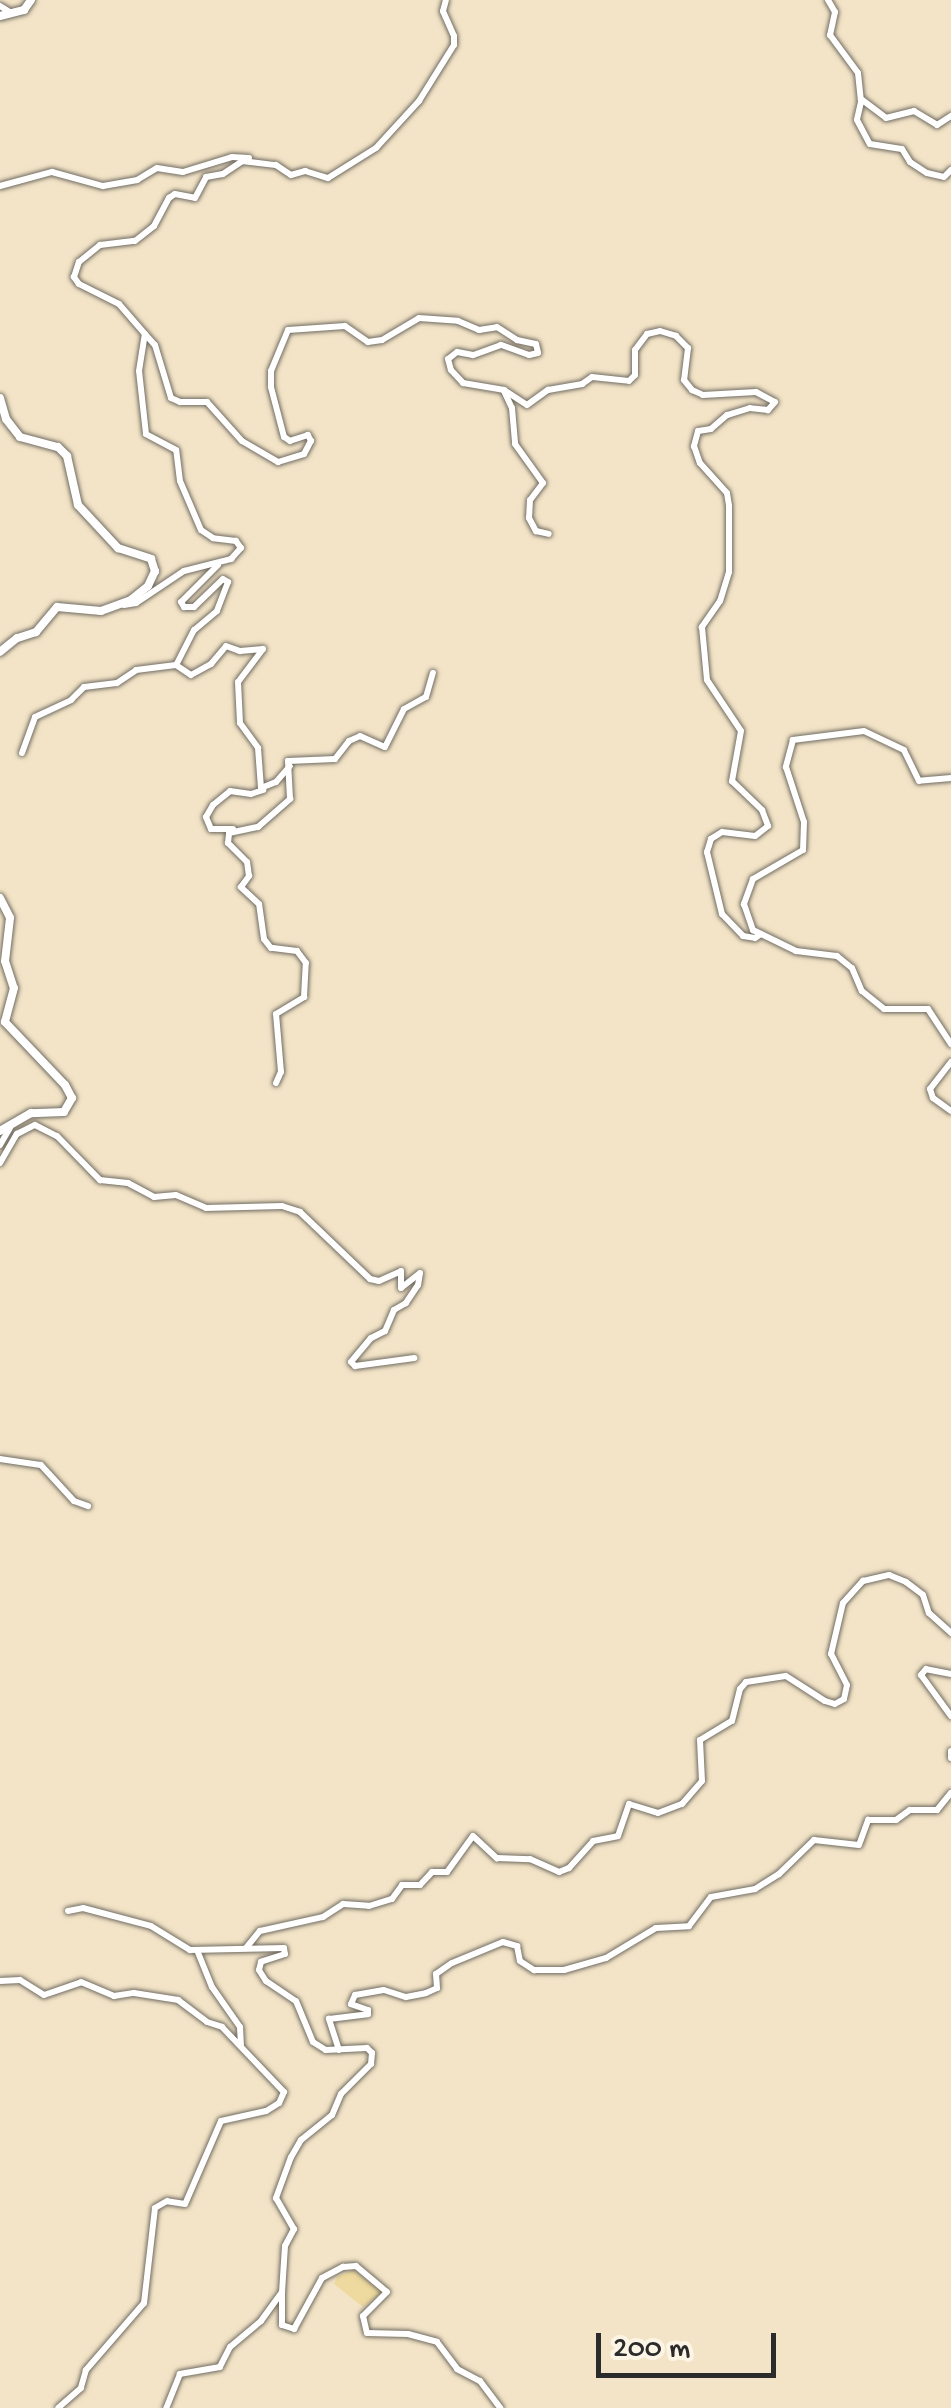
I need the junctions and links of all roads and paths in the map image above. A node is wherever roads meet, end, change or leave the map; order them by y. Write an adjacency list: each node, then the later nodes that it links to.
1 (30, 0): 5 (street)
2 (446, 0): 9 (street)
3 (828, 0): 7 (street)
4 (0, 6): 5 (street)
5 (11, 13): 6 (street)
6 (0, 16)
7 (860, 98): 8 (street); 10 (street)
8 (951, 116)
9 (255, 162): 11 (street); 12 (street)
10 (951, 170)
11 (0, 186)
12 (145, 334): 13 (street); 16 (street)
13 (504, 390): 15 (street); 27 (street)
14 (0, 398): 17 (street)
15 (549, 534)
16 (219, 564): 17 (street); 19 (street)
17 (120, 605): 18 (street)
18 (0, 652)
19 (176, 664): 21 (street); 24 (street)
20 (433, 673): 22 (street)
21 (22, 754)
22 (290, 766): 24 (street); 25 (street)
23 (951, 778): 27 (street)
24 (264, 789): 25 (street)
25 (233, 830): 30 (street)
26 (0, 898): 32 (street)
27 (762, 934): 28 (street)
28 (951, 1044)
29 (951, 1062): 31 (street)
30 (276, 1083)
31 (951, 1110)
32 (5, 1130): 33 (street)
33 (0, 1145)
34 (0, 1163): 35 (street)
35 (414, 1358)
36 (0, 1460): 37 (street)
37 (88, 1506)
38 (951, 1633): 43 (street)
39 (951, 1674): 40 (street)
40 (951, 1716)
41 (951, 1794): 47 (street)
42 (68, 1911): 44 (street)
43 (246, 1948): 44 (street); 47 (street)
44 (197, 1950): 46 (street)
45 (0, 1981): 46 (street)
46 (241, 2046): 49 (street)
47 (339, 2050): 48 (street)
48 (282, 2292): 50 (street); 51 (street)
49 (58, 2408)
50 (166, 2408)
51 (500, 2408)

